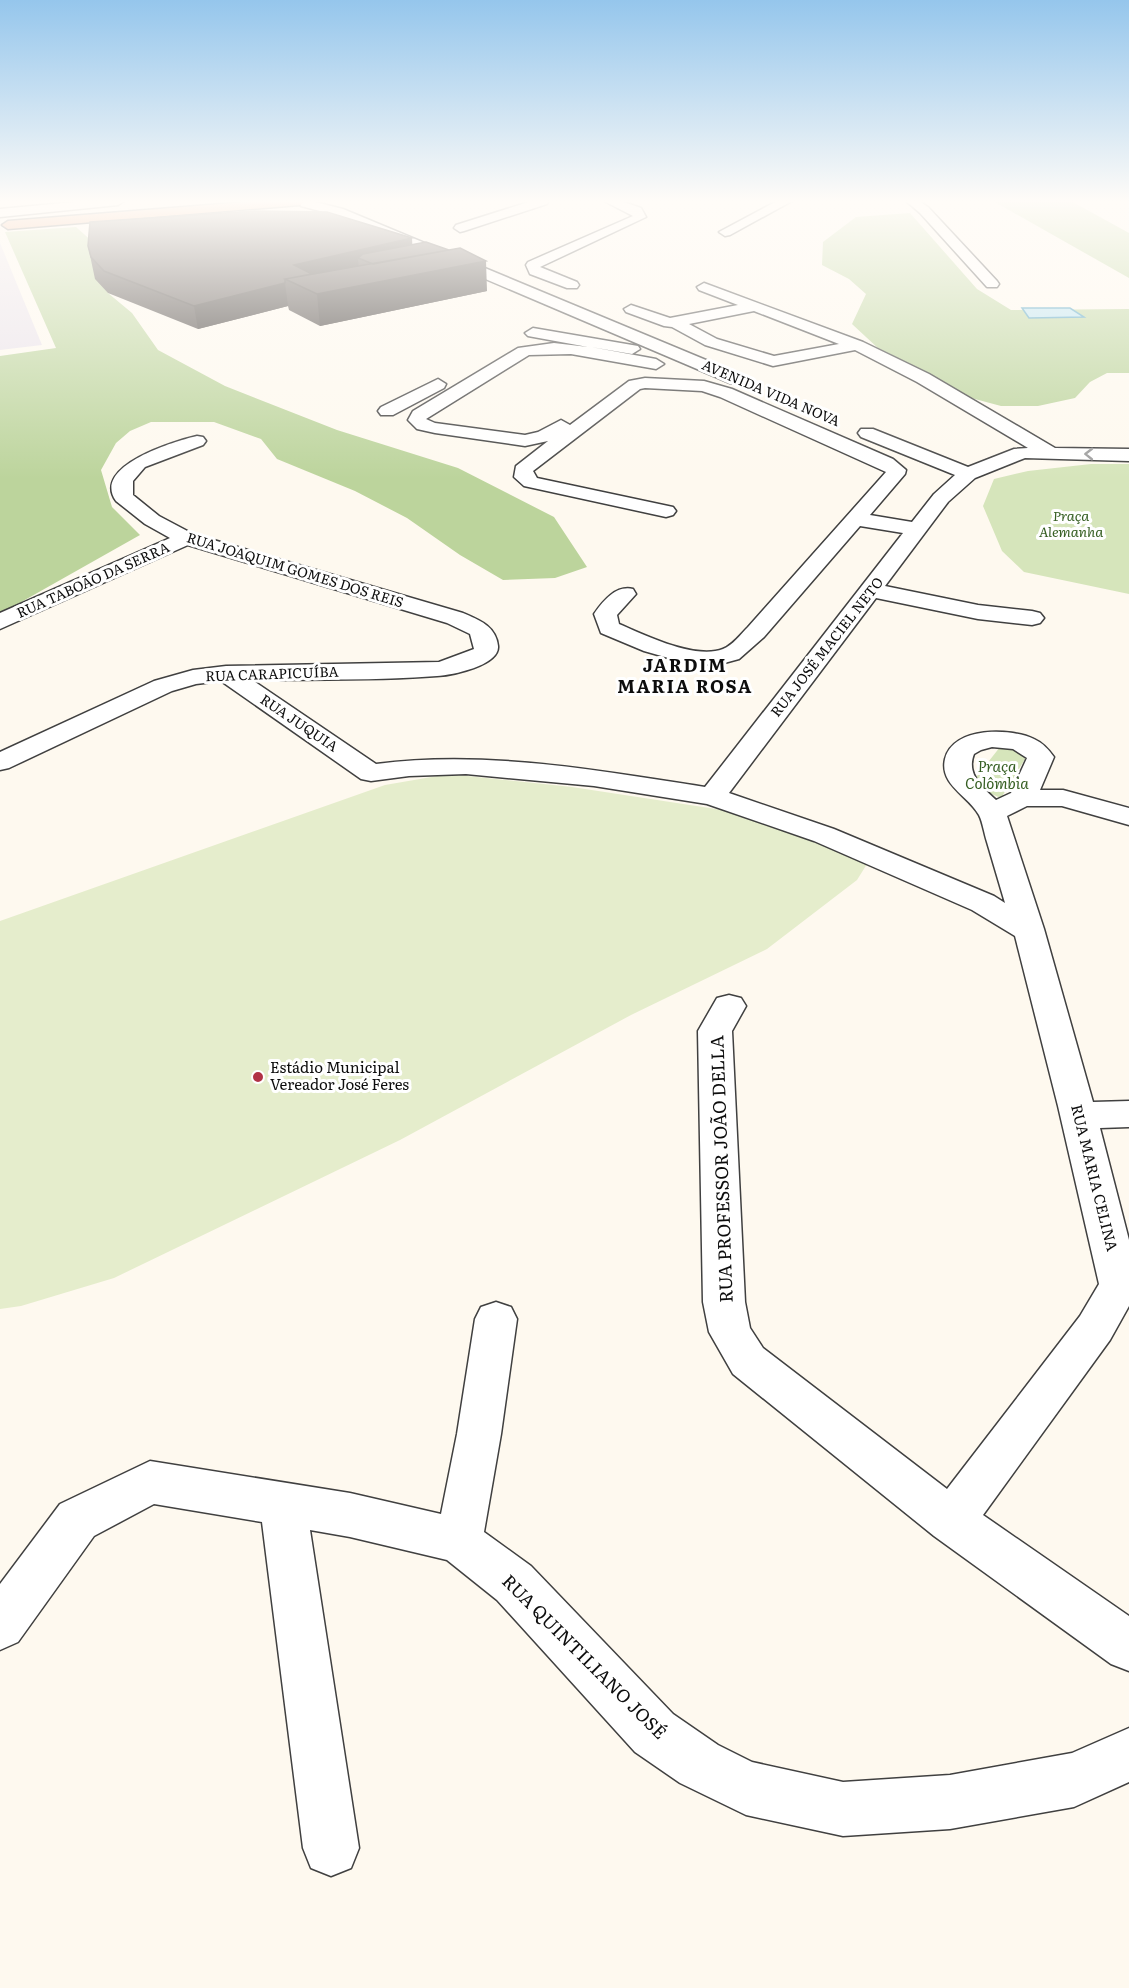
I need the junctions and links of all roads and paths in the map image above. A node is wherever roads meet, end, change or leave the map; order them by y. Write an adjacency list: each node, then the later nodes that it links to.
1 (536, 294): 6 (street, AVENIDA VIDA NOVA)
2 (721, 294): 4 (street)
3 (783, 302): 4 (street)
4 (754, 307): 7 (street); 9 (street)
5 (631, 309): 7 (street)
6 (575, 311): 8 (street); 11 (street, AVENIDA VIDA NOVA)
7 (676, 322): 9 (street)
8 (533, 333): 10 (street); 12 (street)
9 (857, 345): 15 (street)
10 (656, 364): 10 (street)
11 (756, 387)
12 (387, 411)
13 (854, 428): 17 (street, AVENIDA VIDA NOVA)
14 (197, 441): 21 (street, RUA JOAQUIM GOMES DOS REIS)
15 (1050, 453): 16 (street, one-way to 15); 17 (street)
16 (1129, 455)
17 (960, 471): 20 (street, RUA JOSÉ MACIEL NETO)
18 (666, 511): 19 (street)
19 (854, 519): 20 (street); 23 (street)
20 (917, 529): 22 (street, RUA JOSÉ MACIEL NETO)
21 (186, 538): 25 (street, RUA TABOÃO DA SERRA); 26 (street, RUA JOAQUIM GOMES DOS REIS)
22 (871, 590): 24 (street); 29 (street, RUA JOSÉ MACIEL NETO)
23 (625, 594)
24 (1032, 618)
25 (0, 622)
26 (486, 653): 27 (street, RUA CARAPICUÍBA)
27 (226, 674): 28 (street, RUA CARAPICUÍBA); 29 (street, RUA JUQUIA)
28 (0, 762)
29 (712, 796): 33 (street)
30 (1023, 798): 31 (street); 31 (street); 32 (street)
31 (992, 812): 33 (street, RUA MARIA CELINA)
32 (1129, 817)
33 (1028, 932): 36 (street, RUA MARIA CELINA)
34 (729, 1006): 40 (street, RUA PROFESSOR JOÃO DELLA)
35 (1129, 1114): 36 (street)
36 (1080, 1116): 37 (street, RUA MARIA CELINA)
37 (1124, 1287): 40 (street, RUA MARIA CELINA)
38 (496, 1319): 41 (street)
39 (283, 1504): 41 (street, RUA QUINTILIANO JOSÉ); 42 (street, RUA QUINTILIANO JOSÉ); 45 (street)
40 (951, 1520): 43 (street, RUA PROFESSOR JOÃO DELLA)
41 (459, 1541): 44 (street, RUA QUINTILIANO JOSÉ)
42 (0, 1625)
43 (1129, 1646)
44 (1129, 1755)
45 (331, 1848)

